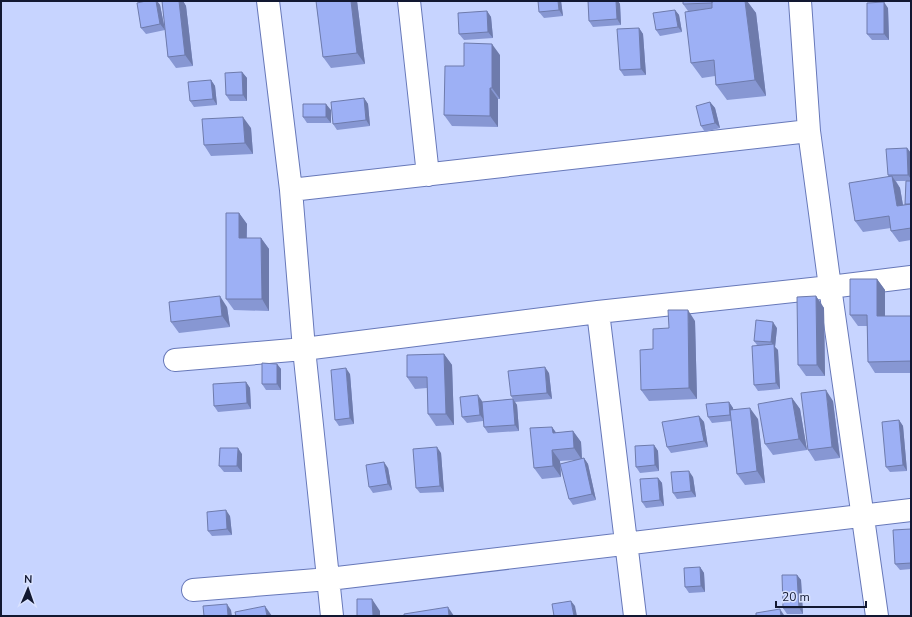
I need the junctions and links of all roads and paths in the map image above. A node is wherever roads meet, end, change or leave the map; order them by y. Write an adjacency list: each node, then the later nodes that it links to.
1 (268, 1): 6 (street)
2 (409, 1): 5 (street)
3 (800, 1): 4 (street)
4 (809, 131): 5 (street); 8 (street)
5 (428, 175): 6 (street)
6 (292, 190): 10 (street)
7 (911, 277): 8 (street)
8 (830, 287): 9 (street); 13 (street)
9 (598, 312): 10 (street); 14 (street)
10 (304, 349): 11 (street); 15 (street)
11 (175, 360)
12 (911, 510): 13 (street)
13 (862, 516): 14 (street); 19 (street)
14 (625, 545): 15 (street); 18 (street)
15 (329, 579): 16 (street); 17 (street)
16 (193, 590)
17 (332, 616)
18 (635, 616)
19 (877, 616)

